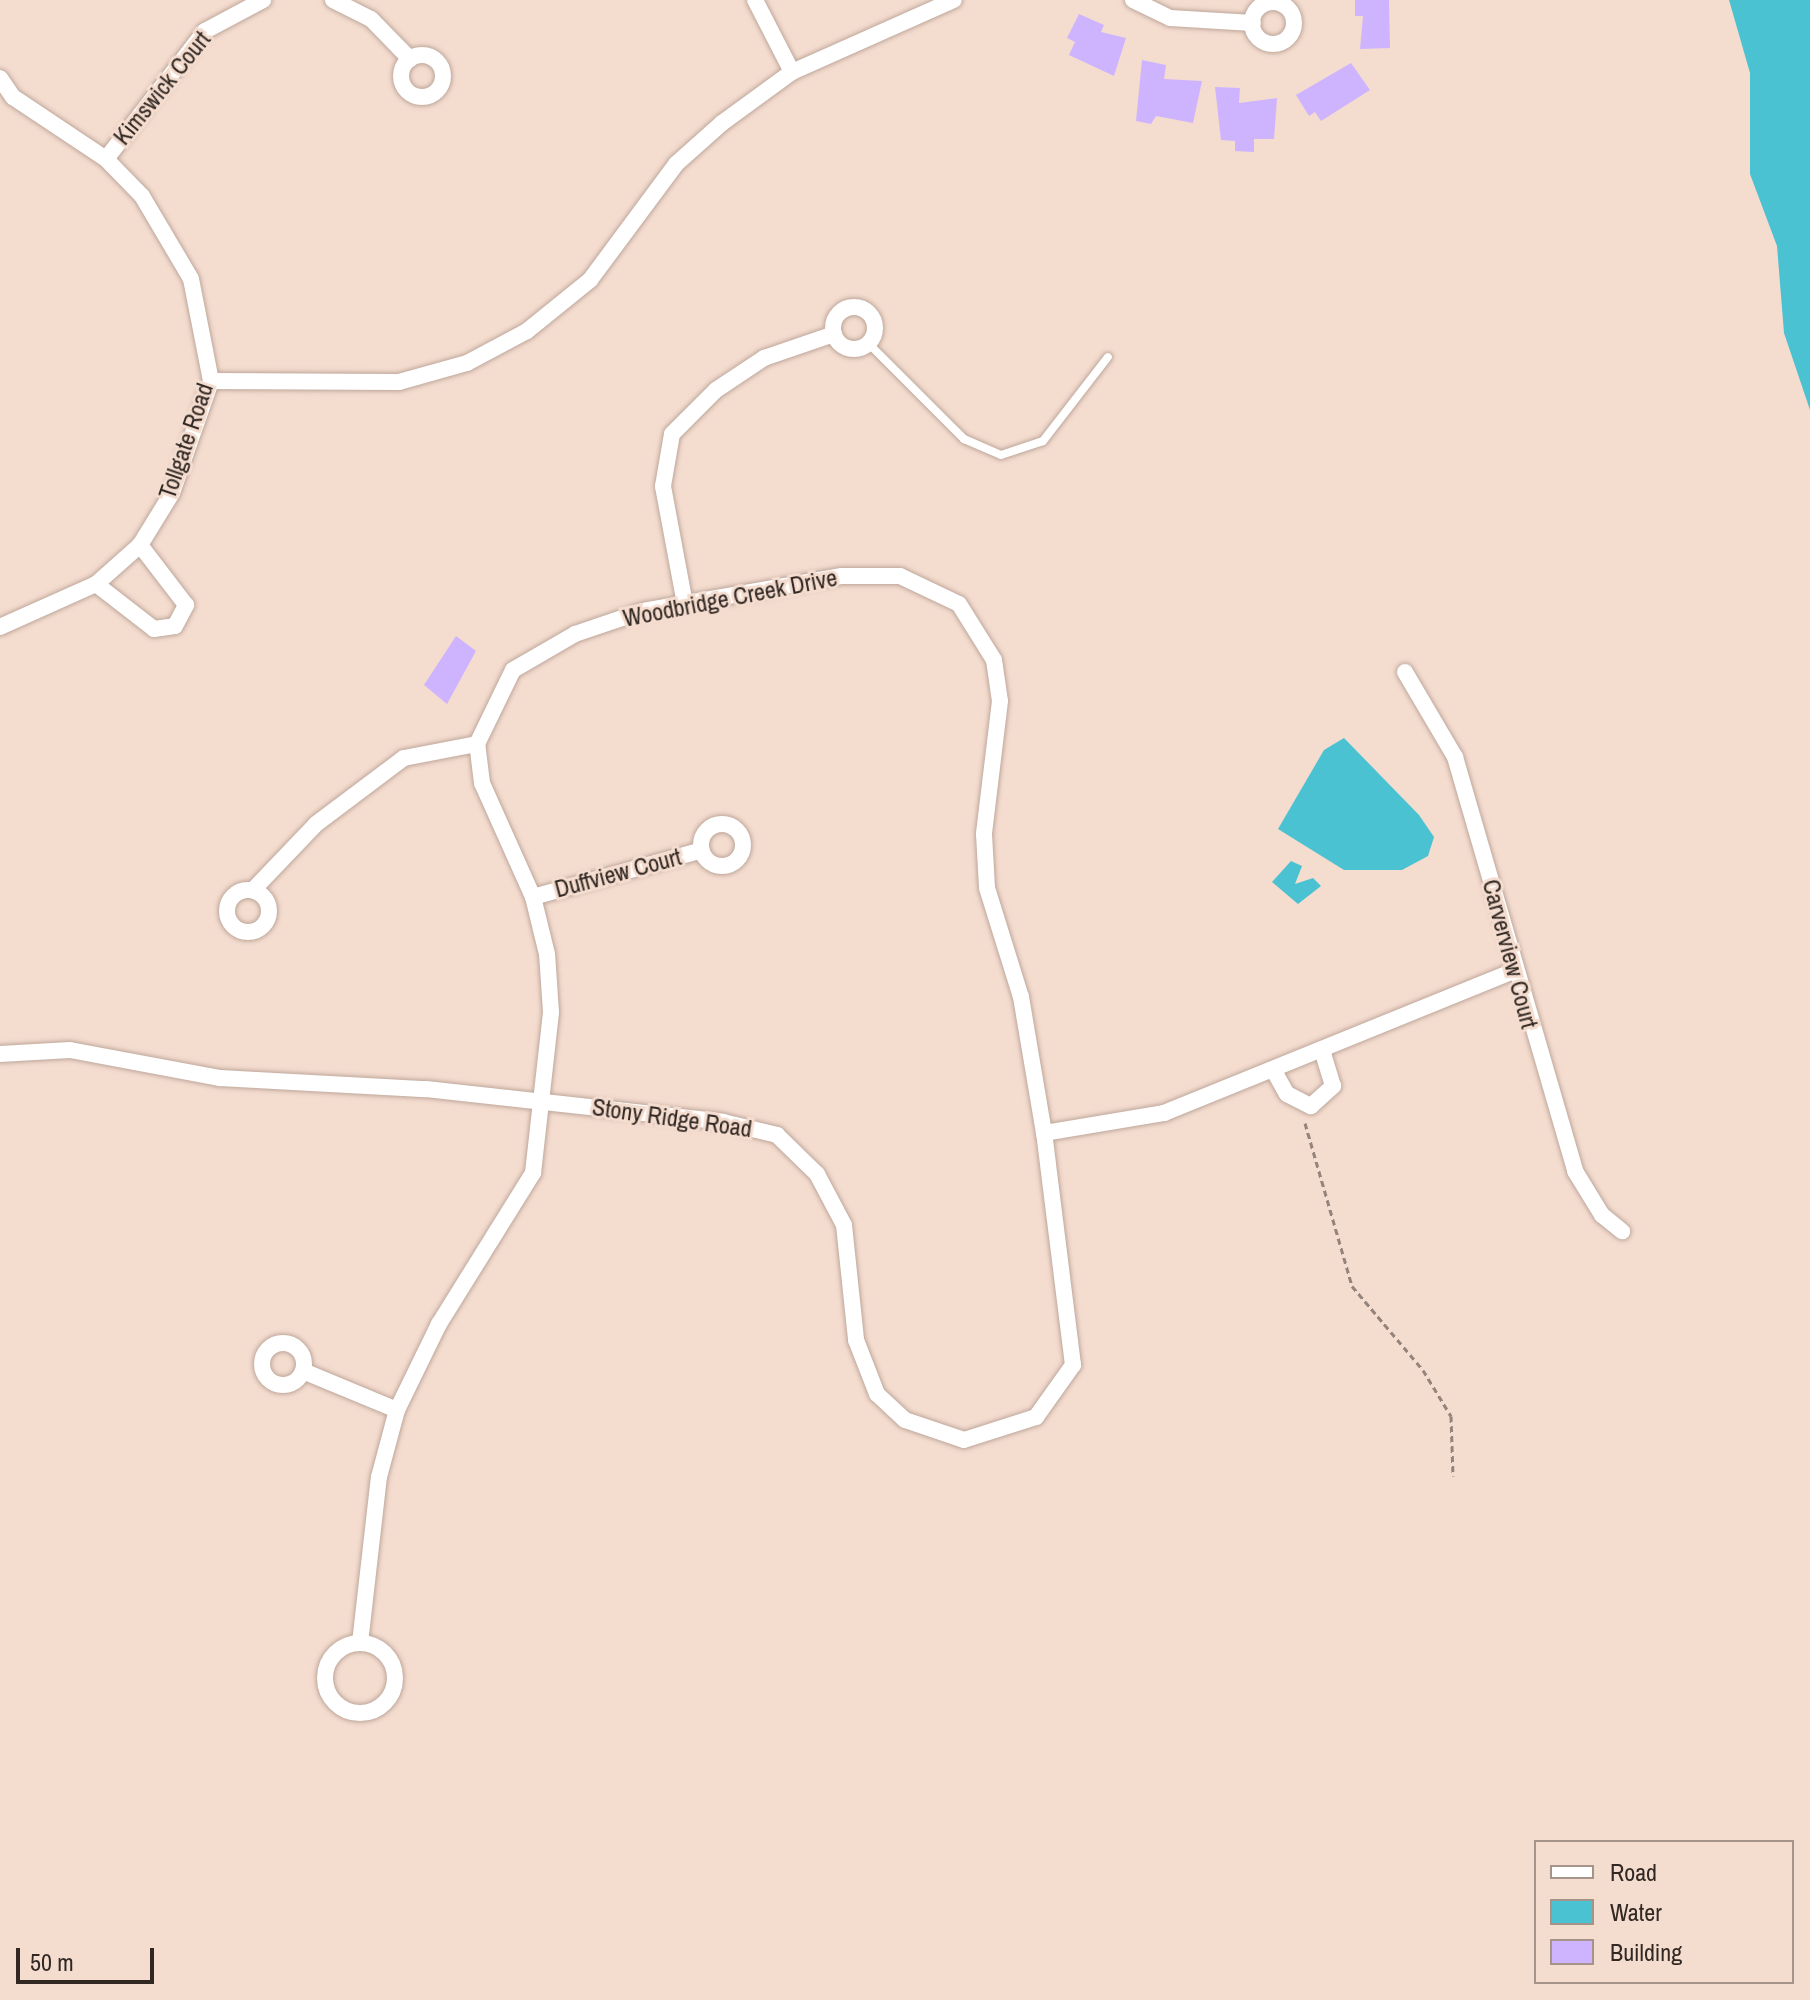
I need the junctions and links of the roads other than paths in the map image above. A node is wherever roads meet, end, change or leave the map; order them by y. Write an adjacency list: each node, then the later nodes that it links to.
1 (263, 0): 10 (street, Kimswick Court)
2 (333, 0): 7 (street)
3 (755, 0): 8 (street)
4 (954, 0): 8 (street)
5 (1133, 0): 6 (street)
6 (1253, 23)
7 (410, 59)
8 (792, 72): 14 (street)
9 (0, 78): 10 (street, Tollgate Road)
10 (106, 159): 14 (street, Tollgate Road)
11 (834, 334): 12 (street); 12 (street); 17 (street)
12 (868, 343): 13 (lane)
13 (1108, 357)
14 (211, 381): 15 (street, Tollgate Road)
15 (140, 545): 16 (street, Tollgate Road); 16 (street)
16 (96, 584): 18 (street, Tollgate Road)
17 (685, 604): 20 (street, Woodbridge Creek Drive); 29 (street, Woodbridge Creek Drive)
18 (0, 627)
19 (1405, 672): 24 (street, Carverview Court)
20 (477, 744): 22 (street); 23 (street)
21 (702, 850): 23 (street, Duffview Court)
22 (253, 890)
23 (533, 897): 28 (street)
24 (1513, 971): 25 (street); 30 (street, Carverview Court)
25 (1323, 1053): 27 (street); 27 (street)
26 (0, 1054): 28 (street, Stony Ridge Road)
27 (1274, 1071): 29 (street)
28 (541, 1102): 29 (street, Stony Ridge Road); 32 (street)
29 (1044, 1133)
30 (1622, 1231)
31 (303, 1371): 32 (street)
32 (397, 1410): 33 (street)
33 (360, 1643): 33 (street)

